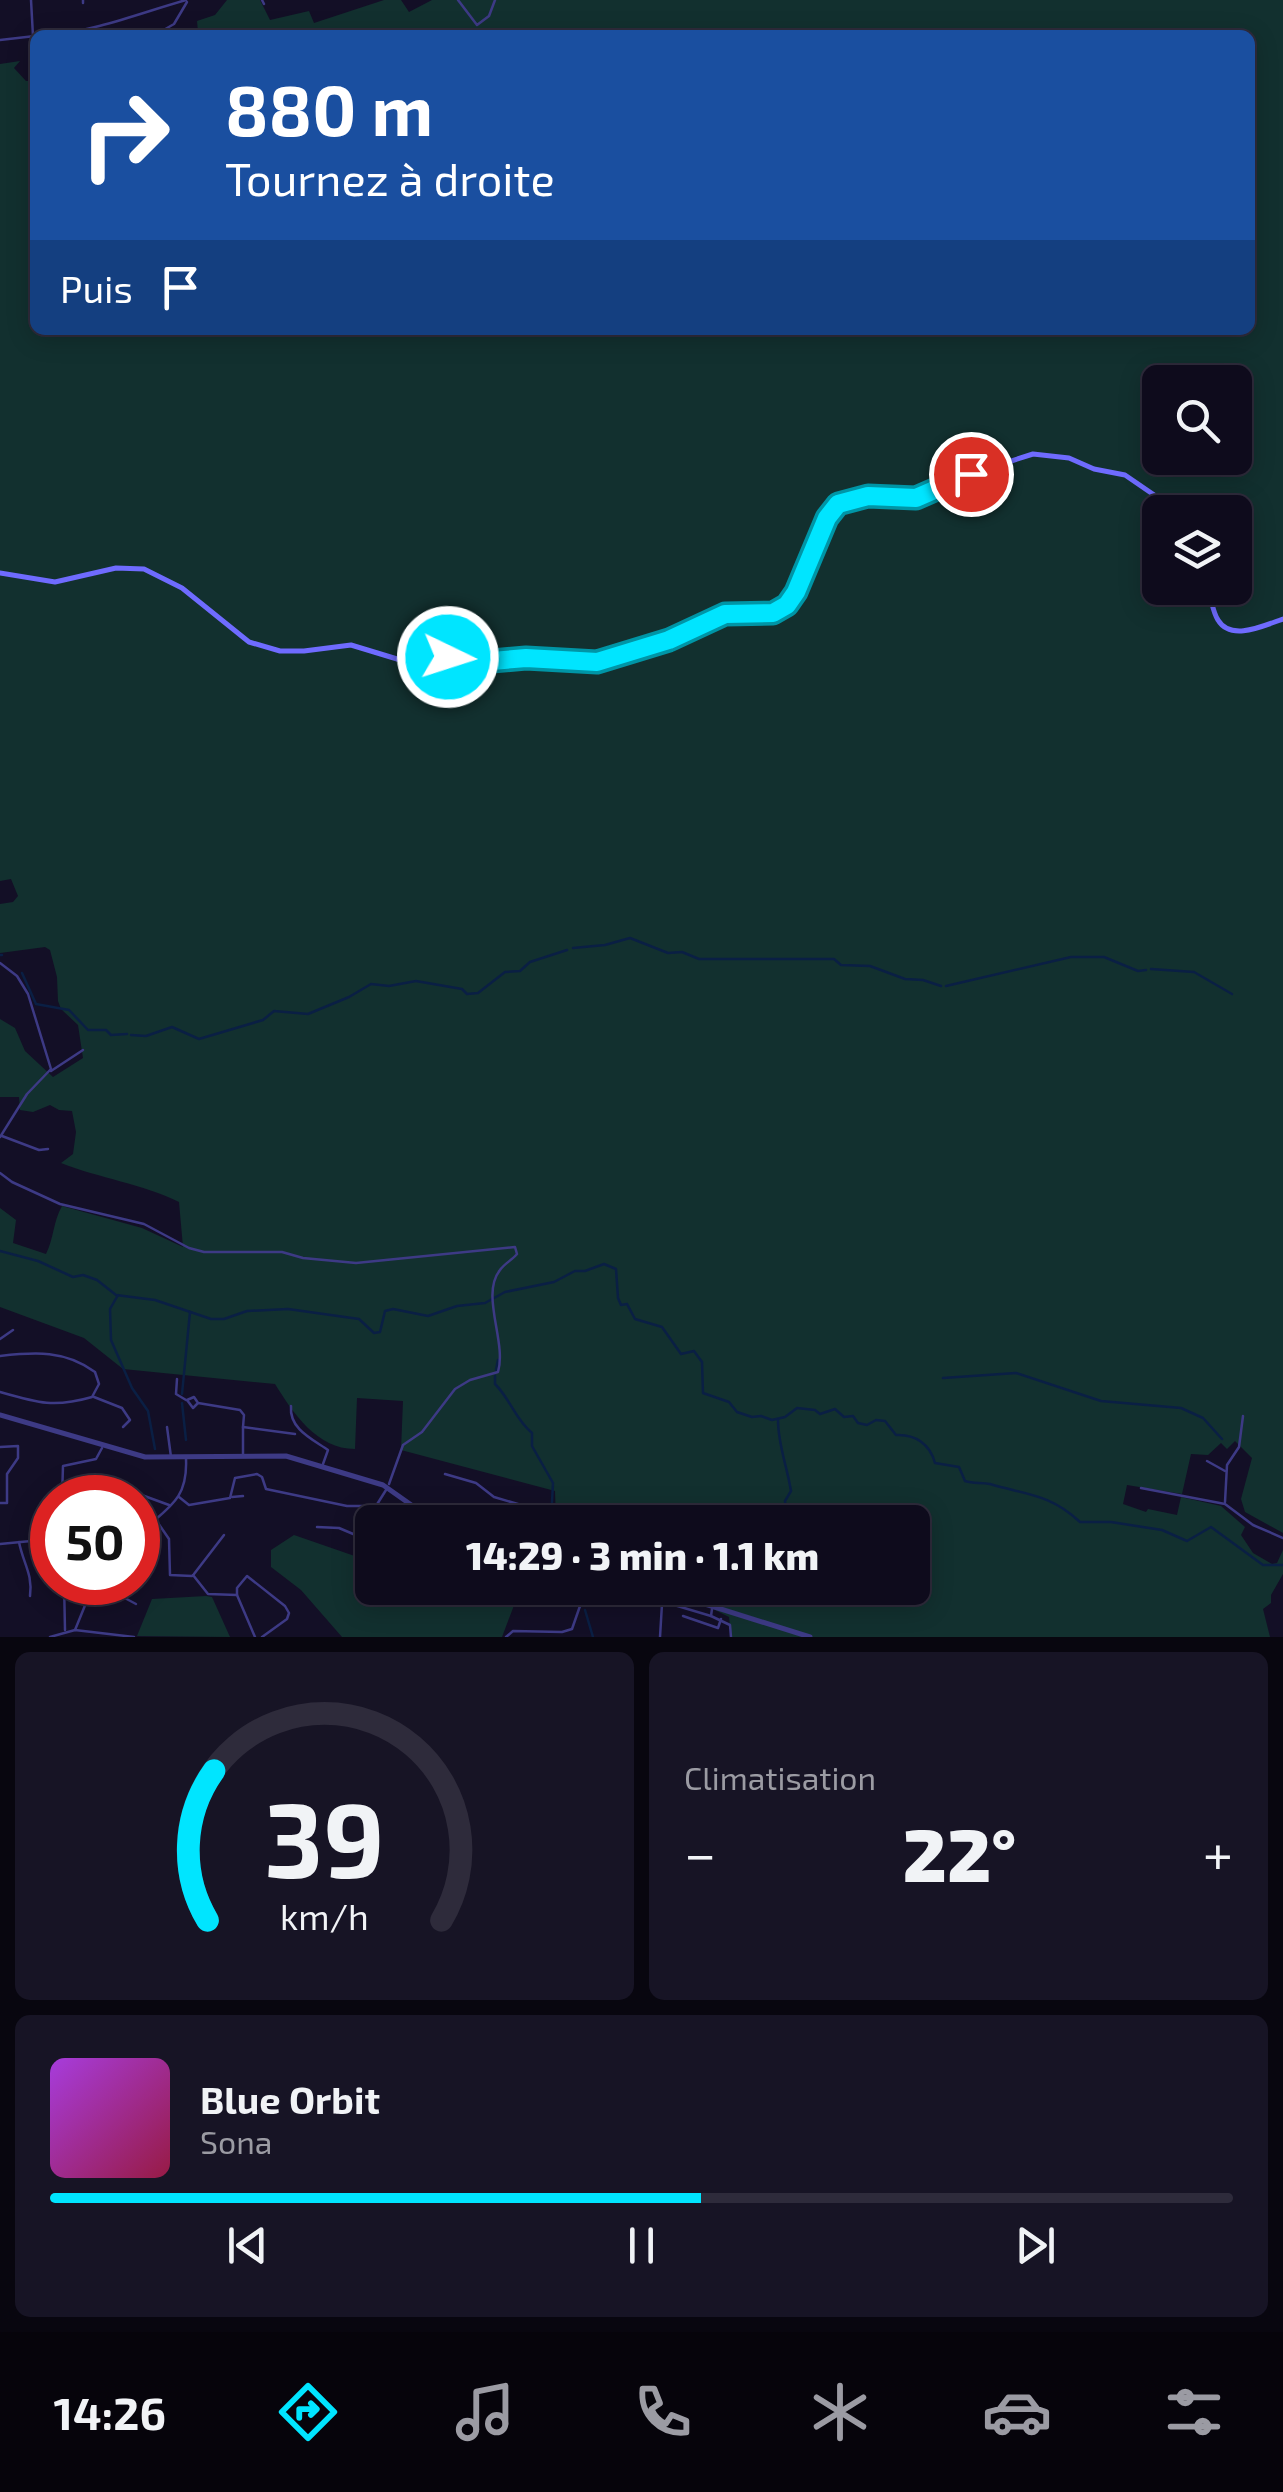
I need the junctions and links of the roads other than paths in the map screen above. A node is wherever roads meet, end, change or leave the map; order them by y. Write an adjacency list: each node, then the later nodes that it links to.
1 (31, 0): 5 (street)
2 (186, 0): 6 (street); 7 (street)
3 (458, 0): 4 (street)
4 (495, 0)
5 (34, 30)
6 (90, 30)
7 (163, 30)
8 (30, 36): 9 (street)
9 (0, 38)
10 (1154, 495): 11 (main road)
11 (0, 573)
12 (1213, 605): 13 (main road)
13 (1283, 619)
14 (0, 963): 16 (street)
15 (83, 1050): 16 (street)
16 (50, 1071): 17 (street)
17 (0, 1136): 18 (street)
18 (48, 1149)
19 (0, 1173): 45 (street)
20 (12, 1330): 21 (street)
21 (0, 1340)
22 (0, 1356): 25 (street)
23 (177, 1379): 31 (street)
24 (0, 1392): 25 (street)
25 (92, 1397): 29 (street)
26 (292, 1406): 35 (street)
27 (0, 1415): 33 (street)
28 (1243, 1416): 42 (street)
29 (124, 1427)
30 (167, 1427): 38 (street)
31 (243, 1427): 32 (street); 37 (street)
32 (295, 1434)
33 (103, 1445): 38 (street); 44 (street)
34 (0, 1446): 51 (street)
35 (328, 1450): 36 (street); 41 (street)
36 (334, 1454)
37 (243, 1456): 39 (street); 41 (street)
38 (171, 1458): 39 (street)
39 (186, 1458): 48 (street)
40 (1207, 1461): 42 (street)
41 (322, 1466): 45 (street)
42 (1226, 1472): 52 (street)
43 (445, 1474): 55 (street)
44 (62, 1475)
45 (387, 1488): 49 (street); 54 (street)
46 (1142, 1488): 52 (street)
47 (243, 1496): 49 (street)
48 (179, 1497): 49 (street); 53 (street)
49 (230, 1498)
50 (160, 1502): 53 (street)
51 (0, 1503)
52 (1226, 1504): 61 (street)
53 (169, 1505): 56 (street)
54 (412, 1505)
55 (521, 1505)
56 (160, 1514)
57 (160, 1526): 66 (street)
58 (318, 1527): 59 (street)
59 (355, 1535)
60 (224, 1536): 66 (street)
61 (1283, 1538)
62 (30, 1541): 63 (street)
63 (19, 1542): 64 (street); 65 (street)
64 (0, 1544)
65 (30, 1571)
66 (193, 1575): 67 (street)
67 (237, 1595): 82 (street); 83 (street)
68 (64, 1605): 79 (street)
69 (85, 1605): 78 (street)
70 (662, 1605): 85 (street)
71 (672, 1605): 76 (street)
72 (708, 1605): 87 (street)
73 (580, 1606): 84 (street)
74 (712, 1608): 76 (street)
75 (683, 1616): 77 (street)
76 (710, 1616): 77 (street)
77 (721, 1619): 86 (street)
78 (74, 1630): 79 (street); 81 (street)
79 (65, 1631): 80 (street)
80 (50, 1637)
81 (134, 1637)
82 (255, 1637)
83 (262, 1637)
84 (506, 1637)
85 (660, 1637)
86 (732, 1637)
87 (810, 1637)

